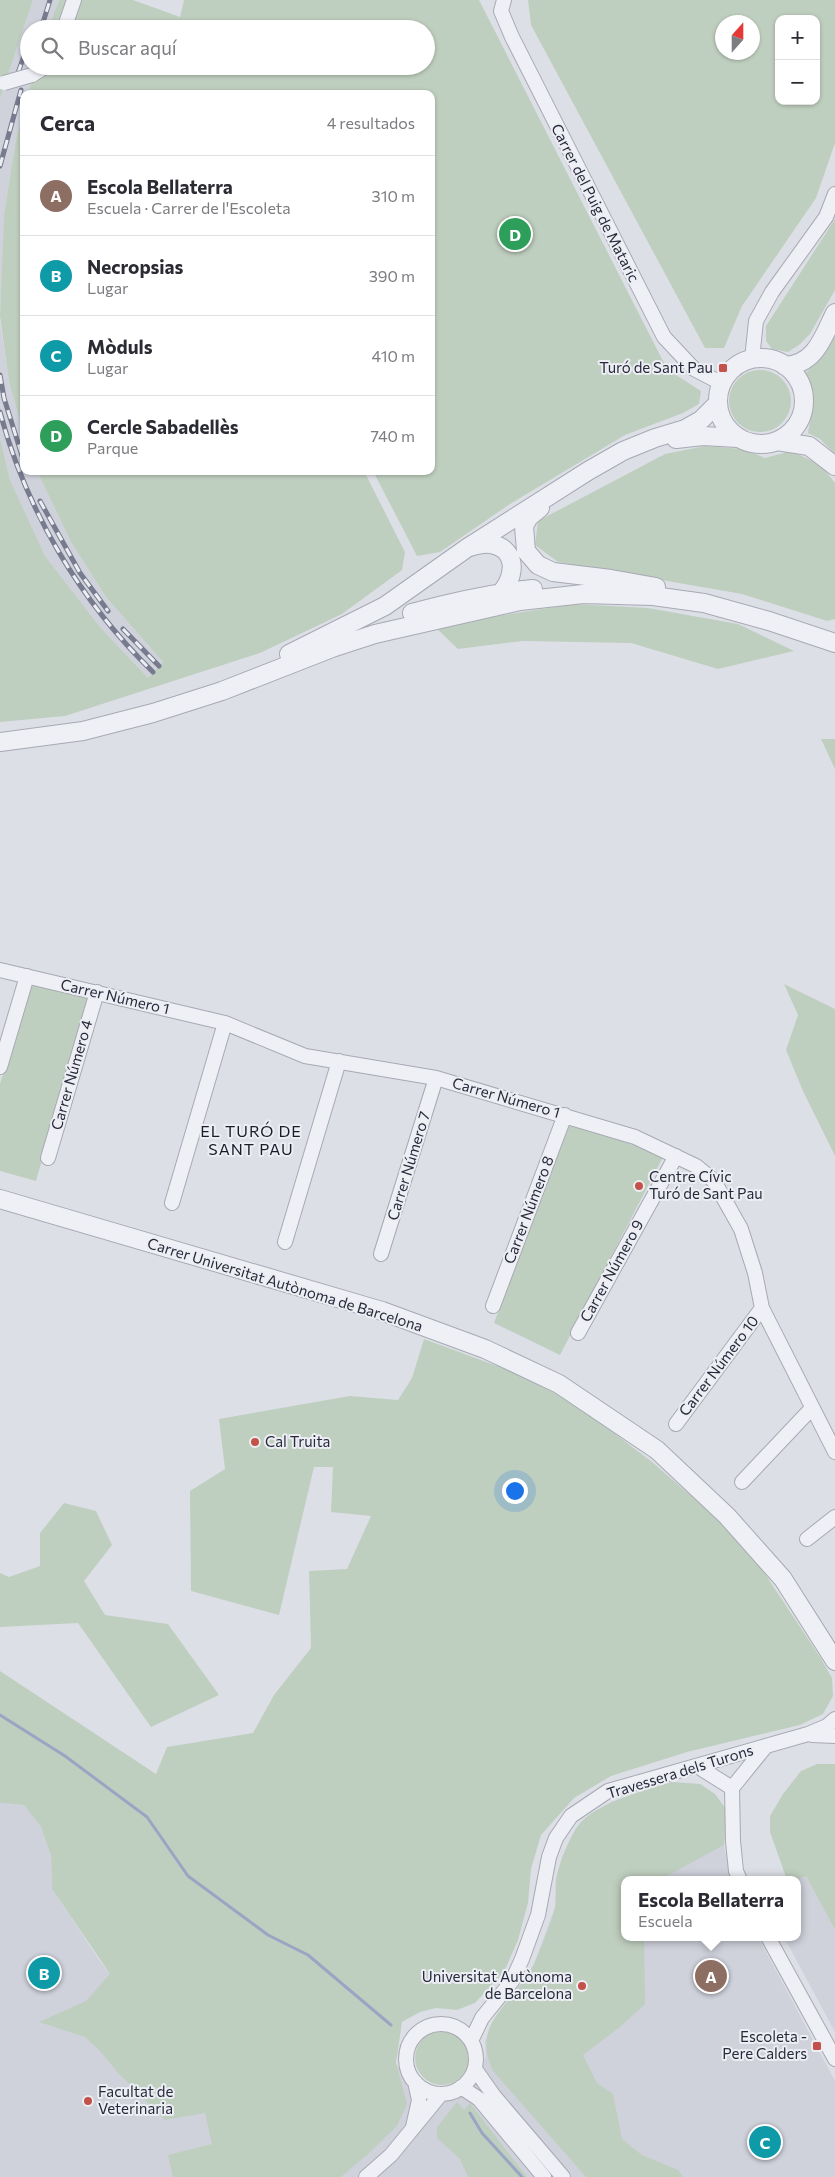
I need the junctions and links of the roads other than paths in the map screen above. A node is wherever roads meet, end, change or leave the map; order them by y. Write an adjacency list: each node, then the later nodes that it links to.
1 (74, 0): 3 (street)
2 (504, 0): 10 (street, Carrer del Puig de Mataric)
3 (67, 20)
4 (32, 75): 5 (street, bridge)
5 (2, 83)
6 (835, 194): 8 (street)
7 (835, 313): 9 (street)
8 (752, 359): 9 (street); 10 (street)
9 (785, 366): 14 (street)
10 (721, 383): 11 (street)
11 (717, 404): 12 (street); 13 (street)
12 (702, 428): 13 (street); 16 (street)
13 (738, 438): 14 (street)
14 (777, 441): 15 (street)
15 (835, 466)
16 (527, 517): 17 (street); 19 (street)
17 (467, 548): 18 (street); 23 (street)
18 (507, 586): 19 (street); 22 (street); 23 (street)
19 (661, 588): 20 (street)
20 (835, 631)
21 (835, 643): 22 (street)
22 (344, 644): 25 (street)
23 (276, 661): 24 (street)
24 (0, 732)
25 (0, 742)
26 (0, 970): 27 (street, Carrer Número 1)
27 (26, 976): 28 (street, Carrer Número 1); 31 (street)
28 (97, 992): 29 (street, Carrer Número 1); 35 (street, Carrer Número 4)
29 (225, 1023): 30 (street, Carrer Número 1); 37 (street)
30 (339, 1061): 32 (street, Carrer Número 1); 38 (street)
31 (0, 1067)
32 (436, 1078): 33 (street, Carrer Número 1); 39 (street, Carrer Número 7)
33 (565, 1115): 34 (street, Carrer Número 1); 40 (street, Carrer Número 8)
34 (676, 1156): 41 (street, Carrer Número 1); 42 (street, Carrer Número 9)
35 (48, 1158)
36 (0, 1200): 49 (street, Carrer Universitat Autònoma de Barcelona)
37 (172, 1203)
38 (285, 1242)
39 (381, 1254)
40 (493, 1306)
41 (762, 1308): 43 (street, Carrer Número 1); 44 (street, Carrer Número 10)
42 (578, 1332)
43 (812, 1408): 45 (street, Carrer Número 1); 46 (street)
44 (676, 1424)
45 (835, 1452)
46 (742, 1482)
47 (835, 1517): 48 (street)
48 (807, 1539)
49 (835, 1661)
50 (835, 1719): 51 (street, Travessera dels Turons)
51 (808, 1734): 52 (street, Travessera dels Turons); 53 (street, Travessera dels Turons)
52 (835, 1736)
53 (766, 1745): 54 (street, Travessera dels Turons); 55 (street)
54 (697, 1766): 55 (street); 58 (street, Travessera dels Turons)
55 (732, 1788): 56 (street)
56 (738, 1876)
57 (770, 1941): 61 (street)
58 (482, 2018): 59 (street); 60 (street, Travessera dels Turons)
59 (453, 2026): 60 (street); 63 (street)
60 (471, 2041): 62 (street)
61 (835, 2059)
62 (475, 2069): 64 (street); 69 (street)
63 (415, 2082): 65 (street); 66 (street)
64 (461, 2087): 65 (street); 68 (street)
65 (441, 2094): 66 (street)
66 (412, 2131): 67 (street)
67 (366, 2177)
68 (544, 2177)
69 (563, 2177)

